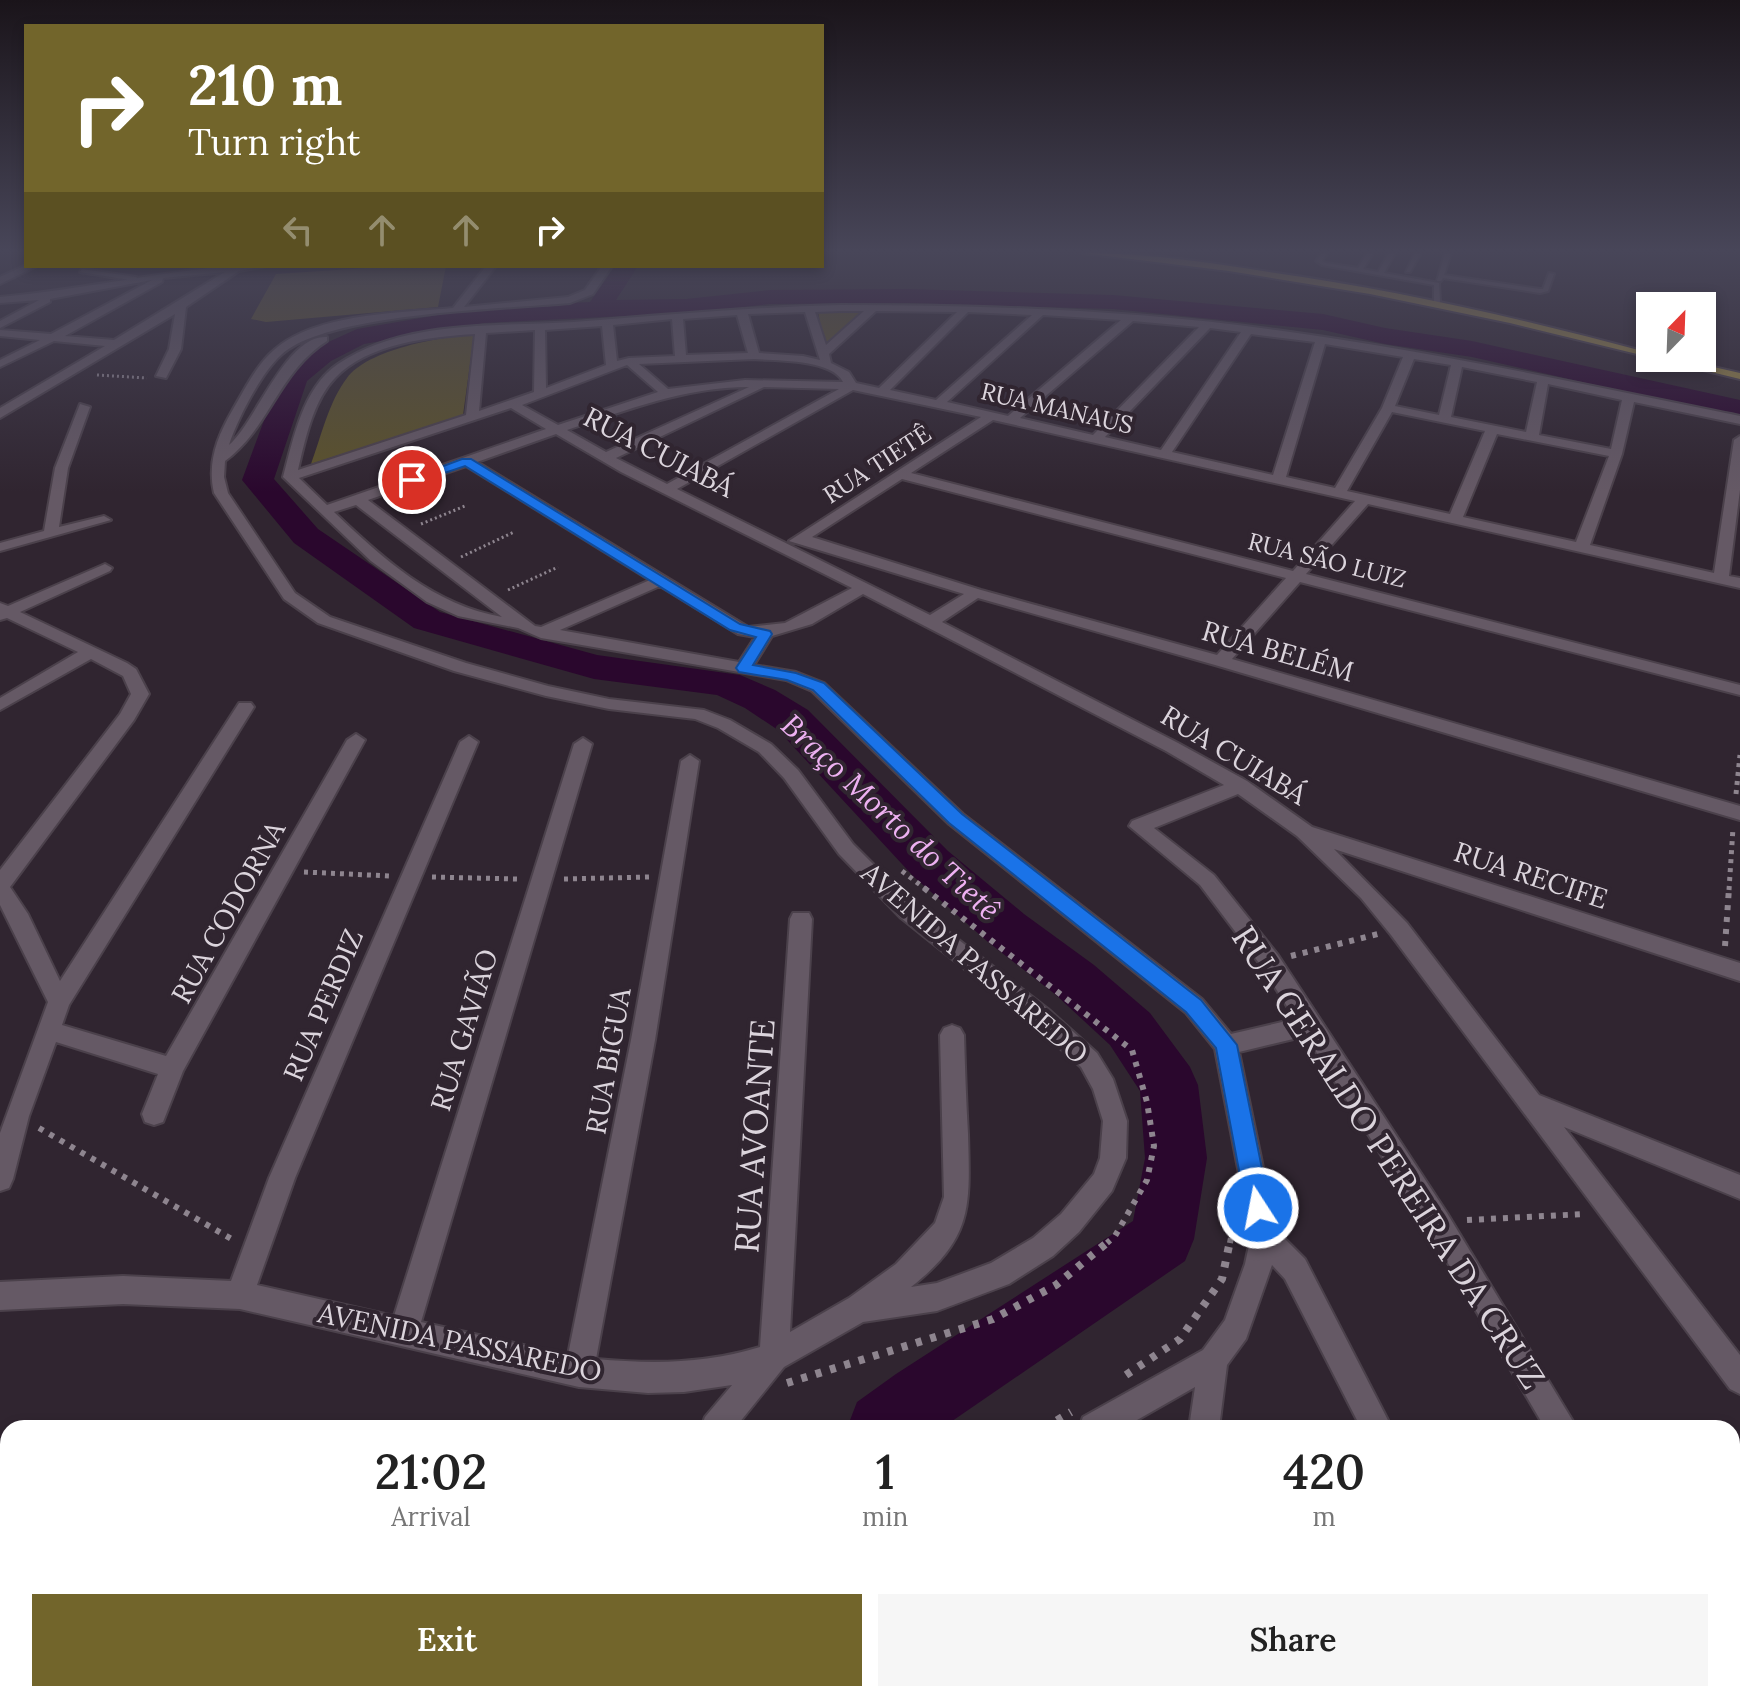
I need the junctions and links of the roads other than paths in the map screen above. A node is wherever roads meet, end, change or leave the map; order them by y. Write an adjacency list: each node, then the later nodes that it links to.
1 (63, 332): 22 (street)
2 (133, 332): 24 (street)
3 (177, 332): 37 (street)
4 (314, 332): 62 (street, AVENIDA PASSAREDO)
5 (345, 332): 62 (street, AVENIDA PASSAREDO)
6 (465, 332): 66 (street)
7 (486, 332): 51 (street)
8 (540, 332): 43 (street)
9 (608, 332): 33 (street)
10 (679, 332): 28 (street)
11 (748, 332): 27 (street)
12 (816, 332): 29 (street)
13 (850, 332): 29 (street)
14 (942, 332): 41 (street)
15 (1018, 332): 45 (street)
16 (1113, 332): 53 (street)
17 (1200, 332): 58 (street)
18 (1246, 332): 61 (street)
19 (1265, 332): 23 (street)
20 (1559, 332): 25 (main road)
21 (0, 333): 22 (street)
22 (52, 338): 24 (street); 32 (street)
23 (1321, 340): 26 (street); 67 (street)
24 (113, 343): 49 (street)
25 (1636, 352)
26 (1410, 354): 31 (street); 48 (street)
27 (754, 356): 28 (street); 29 (street)
28 (681, 357): 30 (street)
29 (825, 359): 40 (street)
30 (629, 361): 33 (street); 42 (street)
31 (1457, 363): 38 (street); 52 (street)
32 (0, 364)
33 (612, 366): 43 (street)
34 (1716, 368): 36 (main road)
35 (1716, 369): 36 (main road)
36 (1740, 373)
37 (162, 376)
38 (1543, 380): 44 (street); 57 (street)
39 (766, 383): 40 (street, RUA MANAUS); 42 (street, RUA MANAUS); 63 (street)
40 (851, 386): 41 (street, RUA MANAUS); 68 (street)
41 (881, 392): 45 (street, RUA MANAUS)
42 (666, 393): 56 (street, RUA MANAUS)
43 (540, 394): 46 (street)
44 (1629, 397): 54 (street); 60 (street)
45 (939, 403): 50 (street, RUA MANAUS)
46 (512, 404): 51 (street); 56 (street, RUA CUIABÁ)
47 (84, 407): 75 (street)
48 (1388, 408): 52 (street); 69 (street)
49 (0, 414)
50 (991, 416): 53 (street, RUA MANAUS); 65 (street, RUA TIETÊ)
51 (472, 417): 66 (street)
52 (1444, 419): 55 (street)
53 (1011, 420): 58 (street, RUA MANAUS)
54 (1740, 420)
55 (1493, 428): 57 (street); 73 (street)
56 (555, 430): 63 (street, RUA CUIABÁ); 64 (street, RUA MANAUS)
57 (1532, 436): 60 (street)
58 (1095, 440): 61 (street, RUA MANAUS)
59 (1740, 440): 81 (street)
60 (1616, 454): 77 (street)
61 (1164, 455): 67 (street, RUA MANAUS)
62 (221, 458): 120 (street, AVENIDA PASSAREDO)
63 (605, 458): 68 (street, RUA CUIABÁ)
64 (467, 461): 70 (street, RUA MANAUS); 82 (street)
65 (902, 475): 76 (street, RUA TIETÊ); 80 (street, RUA SÃO LUIZ)
66 (290, 477): 72 (street)
67 (1278, 481): 69 (street, RUA MANAUS)
68 (668, 489): 76 (street, RUA CUIABÁ)
69 (1338, 494): 71 (street, RUA MANAUS)
70 (357, 499): 72 (street, RUA MANAUS); 88 (street)
71 (1364, 500): 73 (street, RUA MANAUS); 80 (street)
72 (324, 511): 88 (street)
73 (1455, 518): 77 (street, RUA MANAUS)
74 (104, 520): 75 (street)
75 (51, 533): 78 (street)
76 (794, 542): 84 (street, RUA CUIABÁ); 85 (street, RUA BELÉM)
77 (1582, 546): 81 (street, RUA MANAUS)
78 (0, 547)
79 (105, 568): 86 (street)
80 (1293, 576): 92 (street); 94 (street, RUA SÃO LUIZ)
81 (1721, 579): 83 (street, RUA MANAUS)
82 (659, 581): 89 (street); 90 (street)
83 (1740, 583)
84 (863, 588): 87 (street, RUA CUIABÁ); 90 (street)
85 (976, 593): 87 (street); 92 (street, RUA BELÉM)
86 (2, 611): 91 (street)
87 (931, 622): 101 (street, RUA CUIABÁ)
88 (521, 624): 89 (street)
89 (541, 633): 93 (street)
90 (765, 634): 93 (street)
91 (89, 653): 95 (street); 104 (street)
92 (1221, 661): 102 (street, RUA BELÉM)
93 (744, 668): 111 (street)
94 (1740, 690)
95 (0, 705)
96 (245, 707): 107 (street)
97 (356, 740): 112 (street, RUA CODORNA)
98 (469, 742): 118 (street, RUA PERDIZ)
99 (583, 744): 121 (street, RUA GAVIÃO)
100 (690, 761): 124 (street, RUA BIGUA)
101 (1240, 786): 103 (street, RUA CUIABÁ); 108 (street, RUA GERALDO PEREIRA DA CRUZ)
102 (1737, 812)
103 (1304, 831): 106 (street, RUA RECIFE); 113 (street, RUA CUIABÁ)
104 (0, 887): 107 (street)
105 (801, 919): 123 (street, RUA AVOANTE)
106 (1732, 970)
107 (59, 1002): 109 (street)
108 (1313, 1025): 111 (street); 130 (street, RUA GERALDO PEREIRA DA CRUZ)
109 (48, 1030): 112 (street); 115 (street)
110 (952, 1035): 120 (street)
111 (1226, 1045): 117 (street)
112 (172, 1068): 114 (street, RUA CODORNA)
113 (1532, 1103): 116 (street); 125 (street, RUA CUIABÁ)
114 (154, 1114)
115 (0, 1179)
116 (1740, 1187)
117 (1262, 1250): 122 (street); 129 (street)
118 (240, 1295): 119 (street, AVENIDA PASSAREDO); 121 (street, AVENIDA PASSAREDO)
119 (0, 1296)
120 (859, 1308): 123 (street, AVENIDA PASSAREDO)
121 (403, 1333): 124 (street, AVENIDA PASSAREDO)
122 (1213, 1360): 127 (street); 128 (street)
123 (778, 1371): 124 (street, AVENIDA PASSAREDO); 126 (street)
124 (579, 1372)
125 (1740, 1379)
126 (725, 1420)
127 (1108, 1420)
128 (1205, 1420)
129 (1373, 1420)
130 (1557, 1420)

